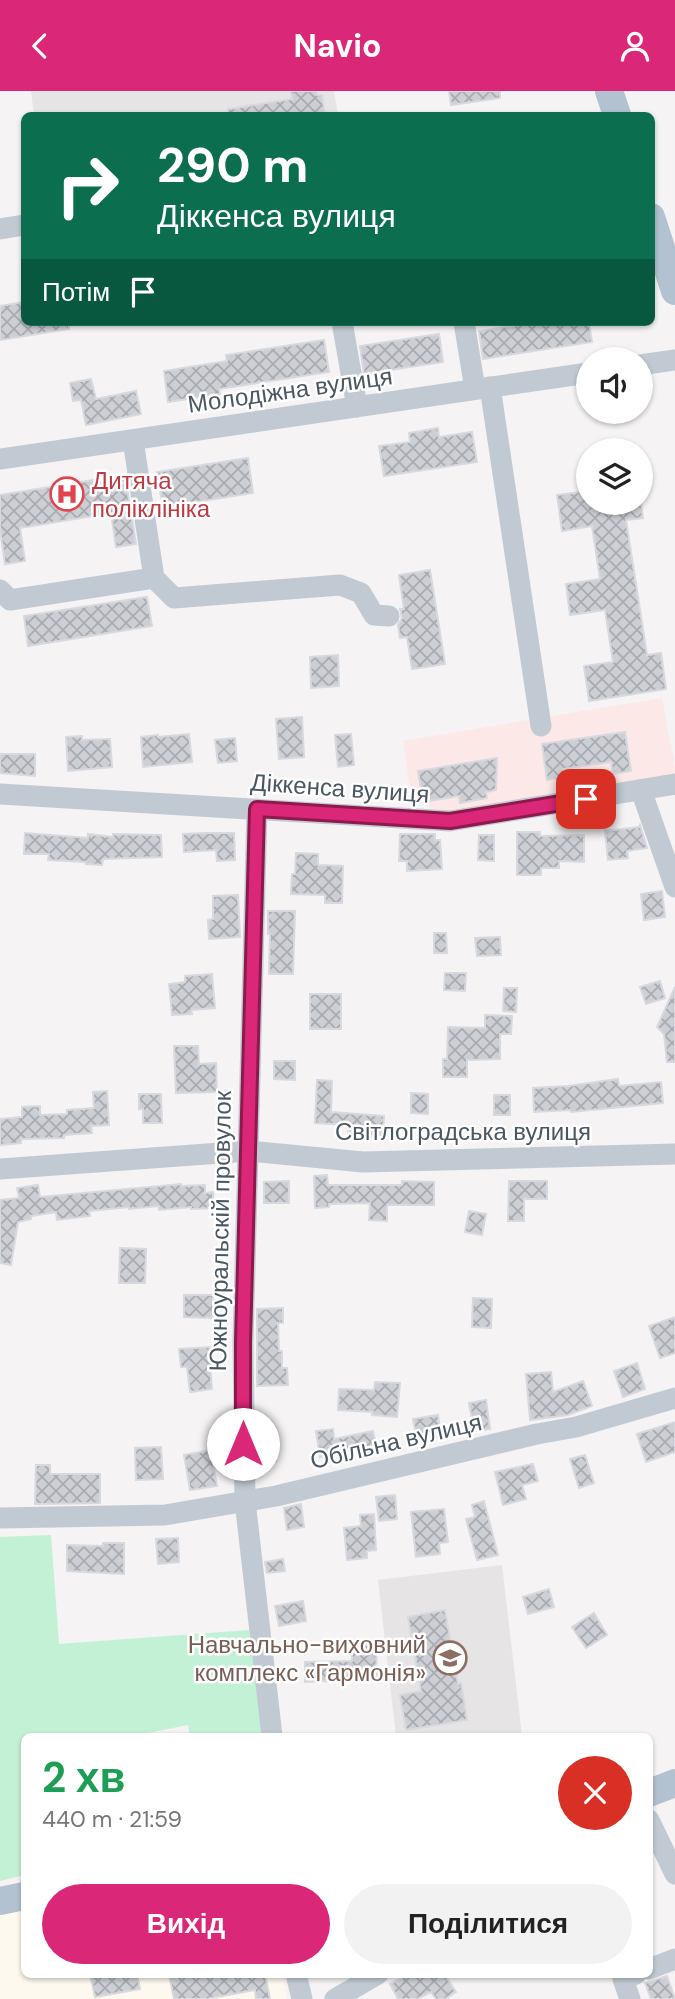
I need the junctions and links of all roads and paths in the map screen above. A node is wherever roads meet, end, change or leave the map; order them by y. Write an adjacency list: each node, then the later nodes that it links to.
1 (609, 91): 2 (main road)
2 (616, 112)
3 (21, 226): 4 (street)
4 (0, 229)
5 (655, 229): 6 (main road)
6 (675, 291)
7 (343, 326): 13 (street)
8 (465, 326): 12 (street)
9 (675, 360): 10 (street)
10 (653, 363)
11 (576, 375): 12 (street, Молодіжна вулиця)
12 (483, 388): 13 (street, Молодіжна вулиця); 19 (street)
13 (357, 407): 14 (street, Молодіжна вулиця)
14 (133, 440): 15 (street, Молодіжна вулиця); 16 (street)
15 (0, 459)
16 (154, 578): 17 (street); 18 (street)
17 (0, 590)
18 (389, 616)
19 (541, 726)
20 (675, 784): 21 (street, Діккенса вулиця)
21 (641, 790): 23 (street, Діккенса вулиця); 24 (street)
22 (0, 794): 23 (street, Діккенса вулиця)
23 (257, 809): 25 (street, Южноуральскій провулок)
24 (675, 887)
25 (247, 1151): 26 (street, Світлоградська вулиця); 27 (street, Світлоградська вулиця); 29 (street, Южноуральскій провулок)
26 (675, 1154)
27 (0, 1169)
28 (675, 1398): 29 (street, Обільна вулиця)
29 (245, 1501): 30 (street, Обільна вулиця); 31 (street, Южноуральскій провулок)
30 (0, 1518)
31 (272, 1733)
32 (675, 1783): 33 (main road)
33 (653, 1791)
34 (653, 1828): 35 (street)
35 (675, 1874)
36 (21, 1897): 37 (main road)
37 (0, 1901)
38 (675, 1959): 39 (street)
39 (653, 1967)
40 (297, 1978): 43 (street)
41 (371, 1978): 44 (street)
42 (626, 1978): 45 (street)
43 (302, 1999)
44 (335, 1999)
45 (629, 1999)

